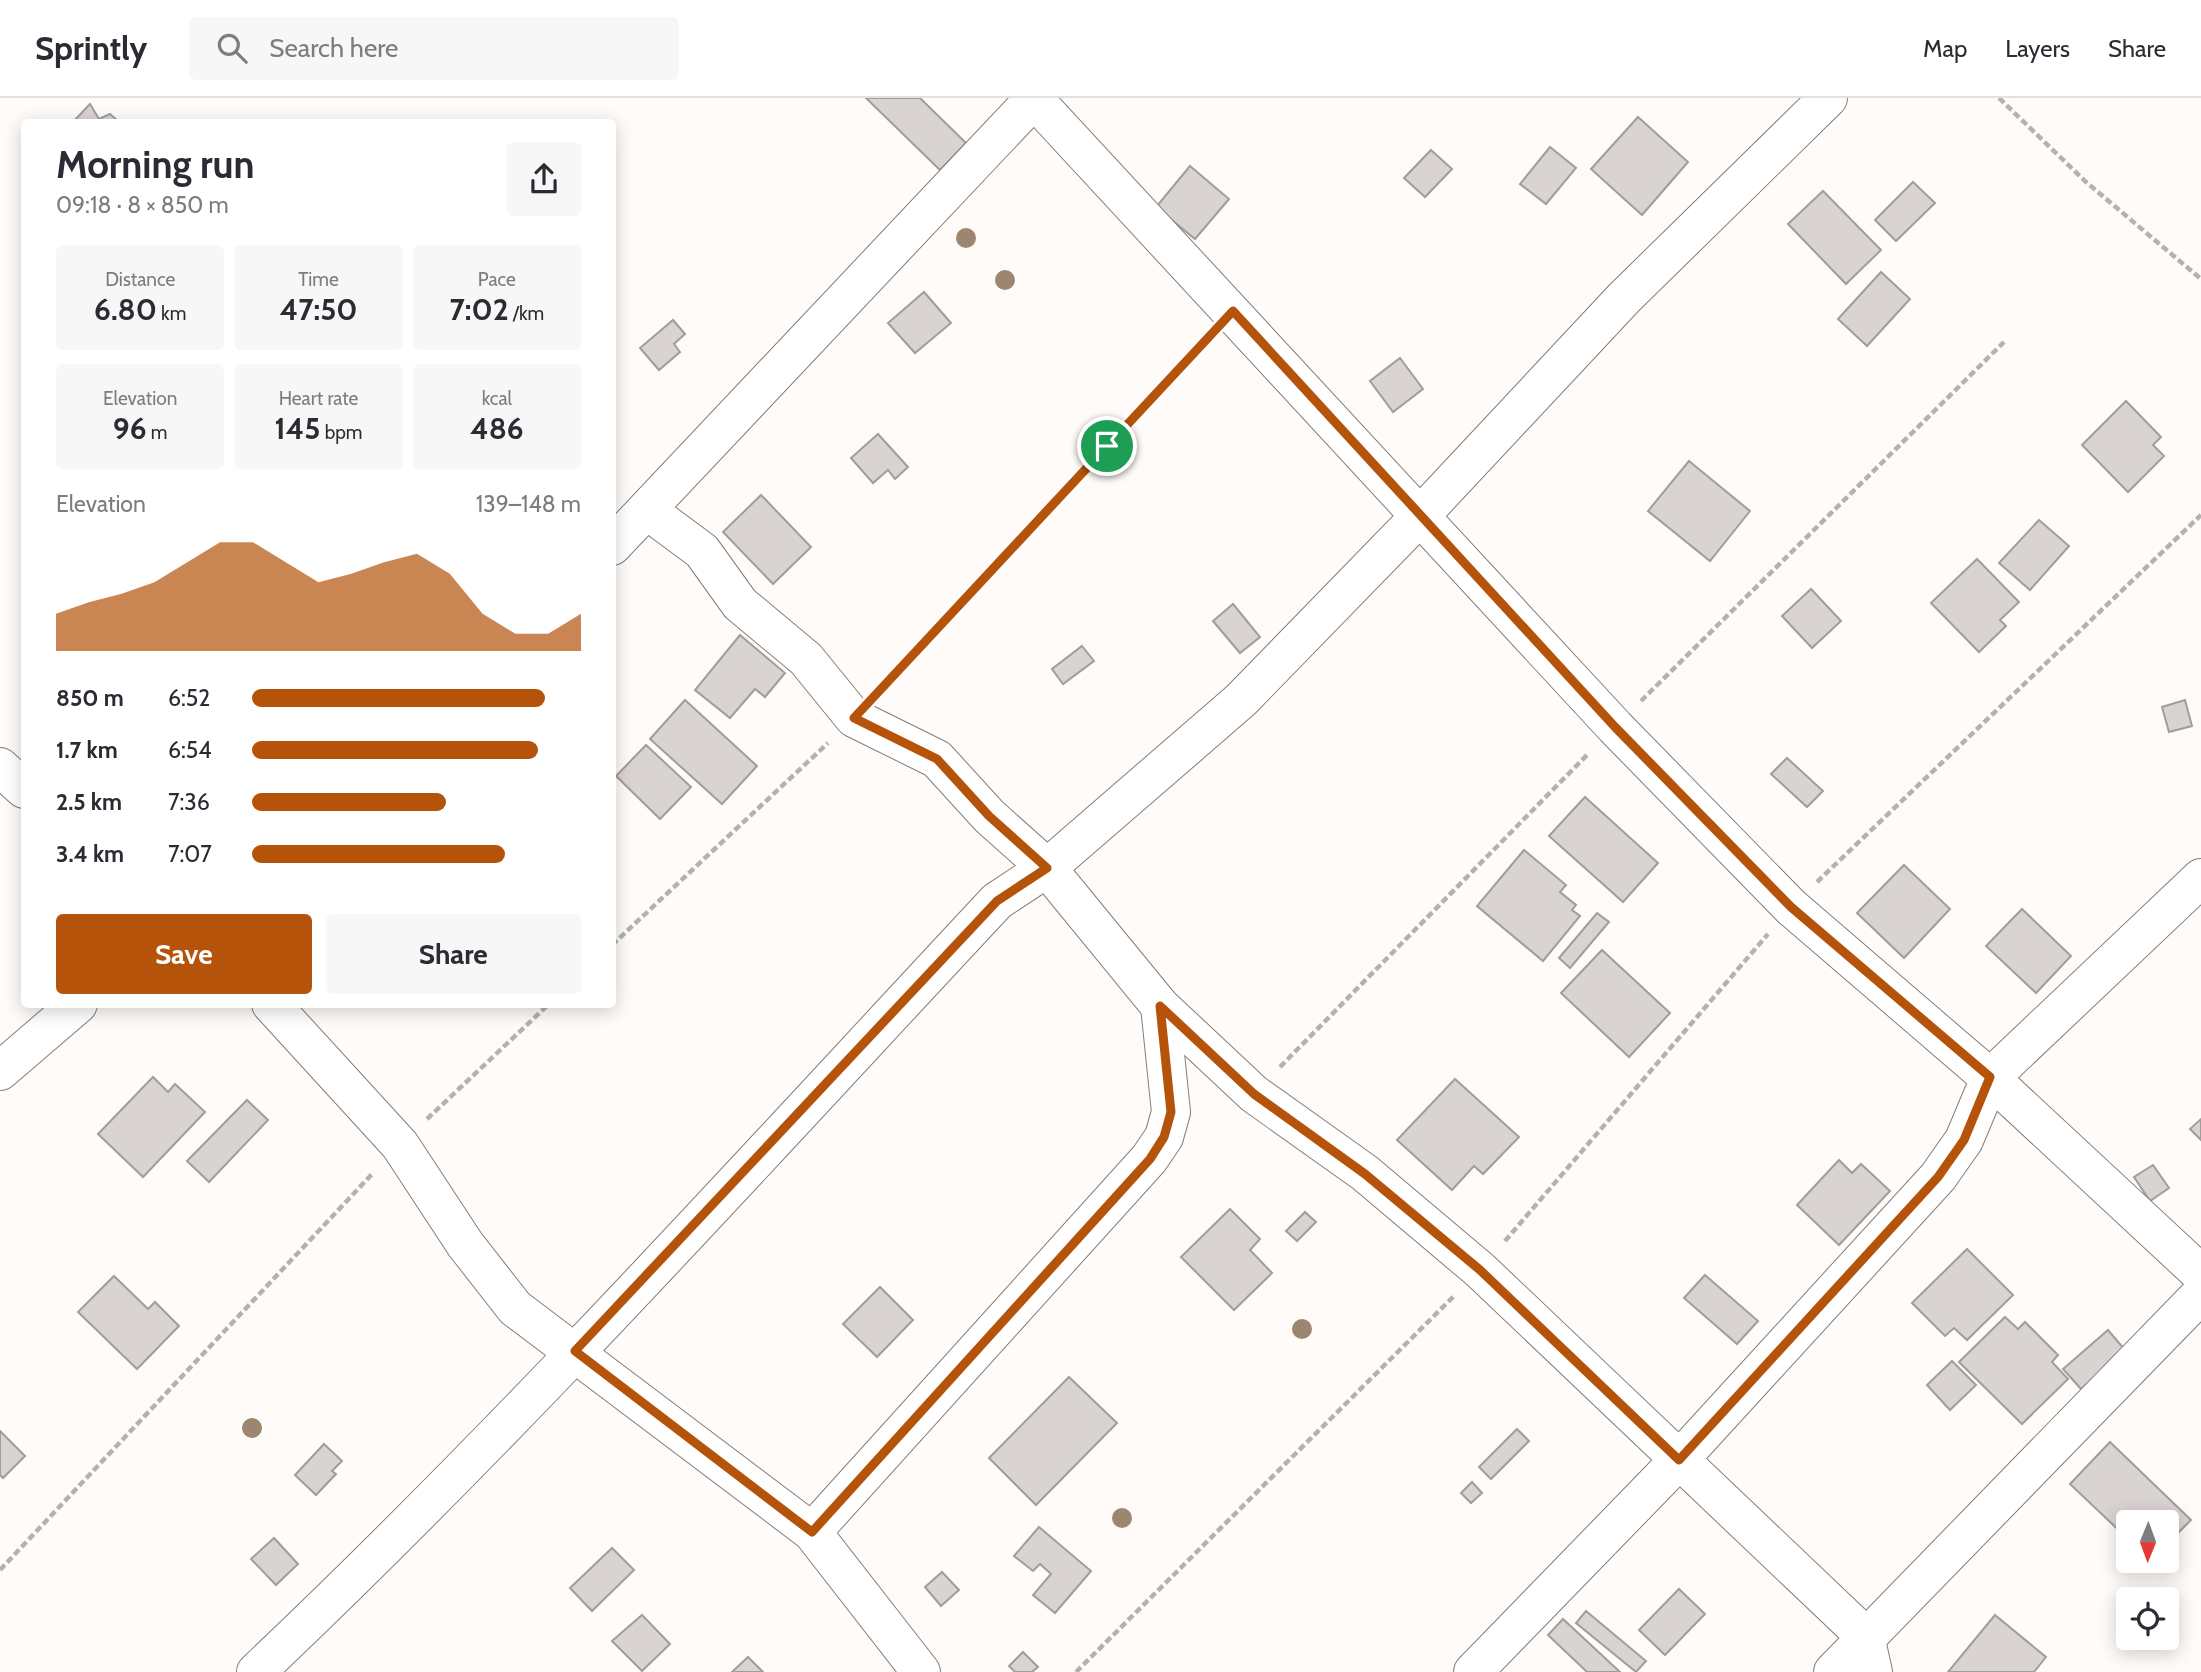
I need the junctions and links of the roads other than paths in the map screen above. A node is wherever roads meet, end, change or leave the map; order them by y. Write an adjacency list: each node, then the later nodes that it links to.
1 (1033, 98): 3 (street); 4 (street)
2 (1828, 98): 4 (street)
3 (648, 511): 5 (street); 8 (street)
4 (1421, 515): 8 (street); 14 (street)
5 (616, 542)
6 (0, 767): 7 (street)
7 (21, 786)
8 (1047, 868): 10 (street); 17 (street)
9 (2201, 878): 14 (street)
10 (1160, 1006): 18 (street); 19 (street)
11 (73, 1008): 13 (street)
12 (275, 1008): 17 (street)
13 (0, 1071)
14 (1990, 1077): 15 (street); 18 (street)
15 (2201, 1274)
16 (2201, 1294): 20 (street)
17 (575, 1351): 19 (street); 21 (street)
18 (1679, 1460): 20 (street); 23 (street)
19 (812, 1532): 22 (street)
20 (1869, 1654): 24 (street)
21 (257, 1672)
22 (921, 1672)
23 (1473, 1672)
24 (1833, 1672)

